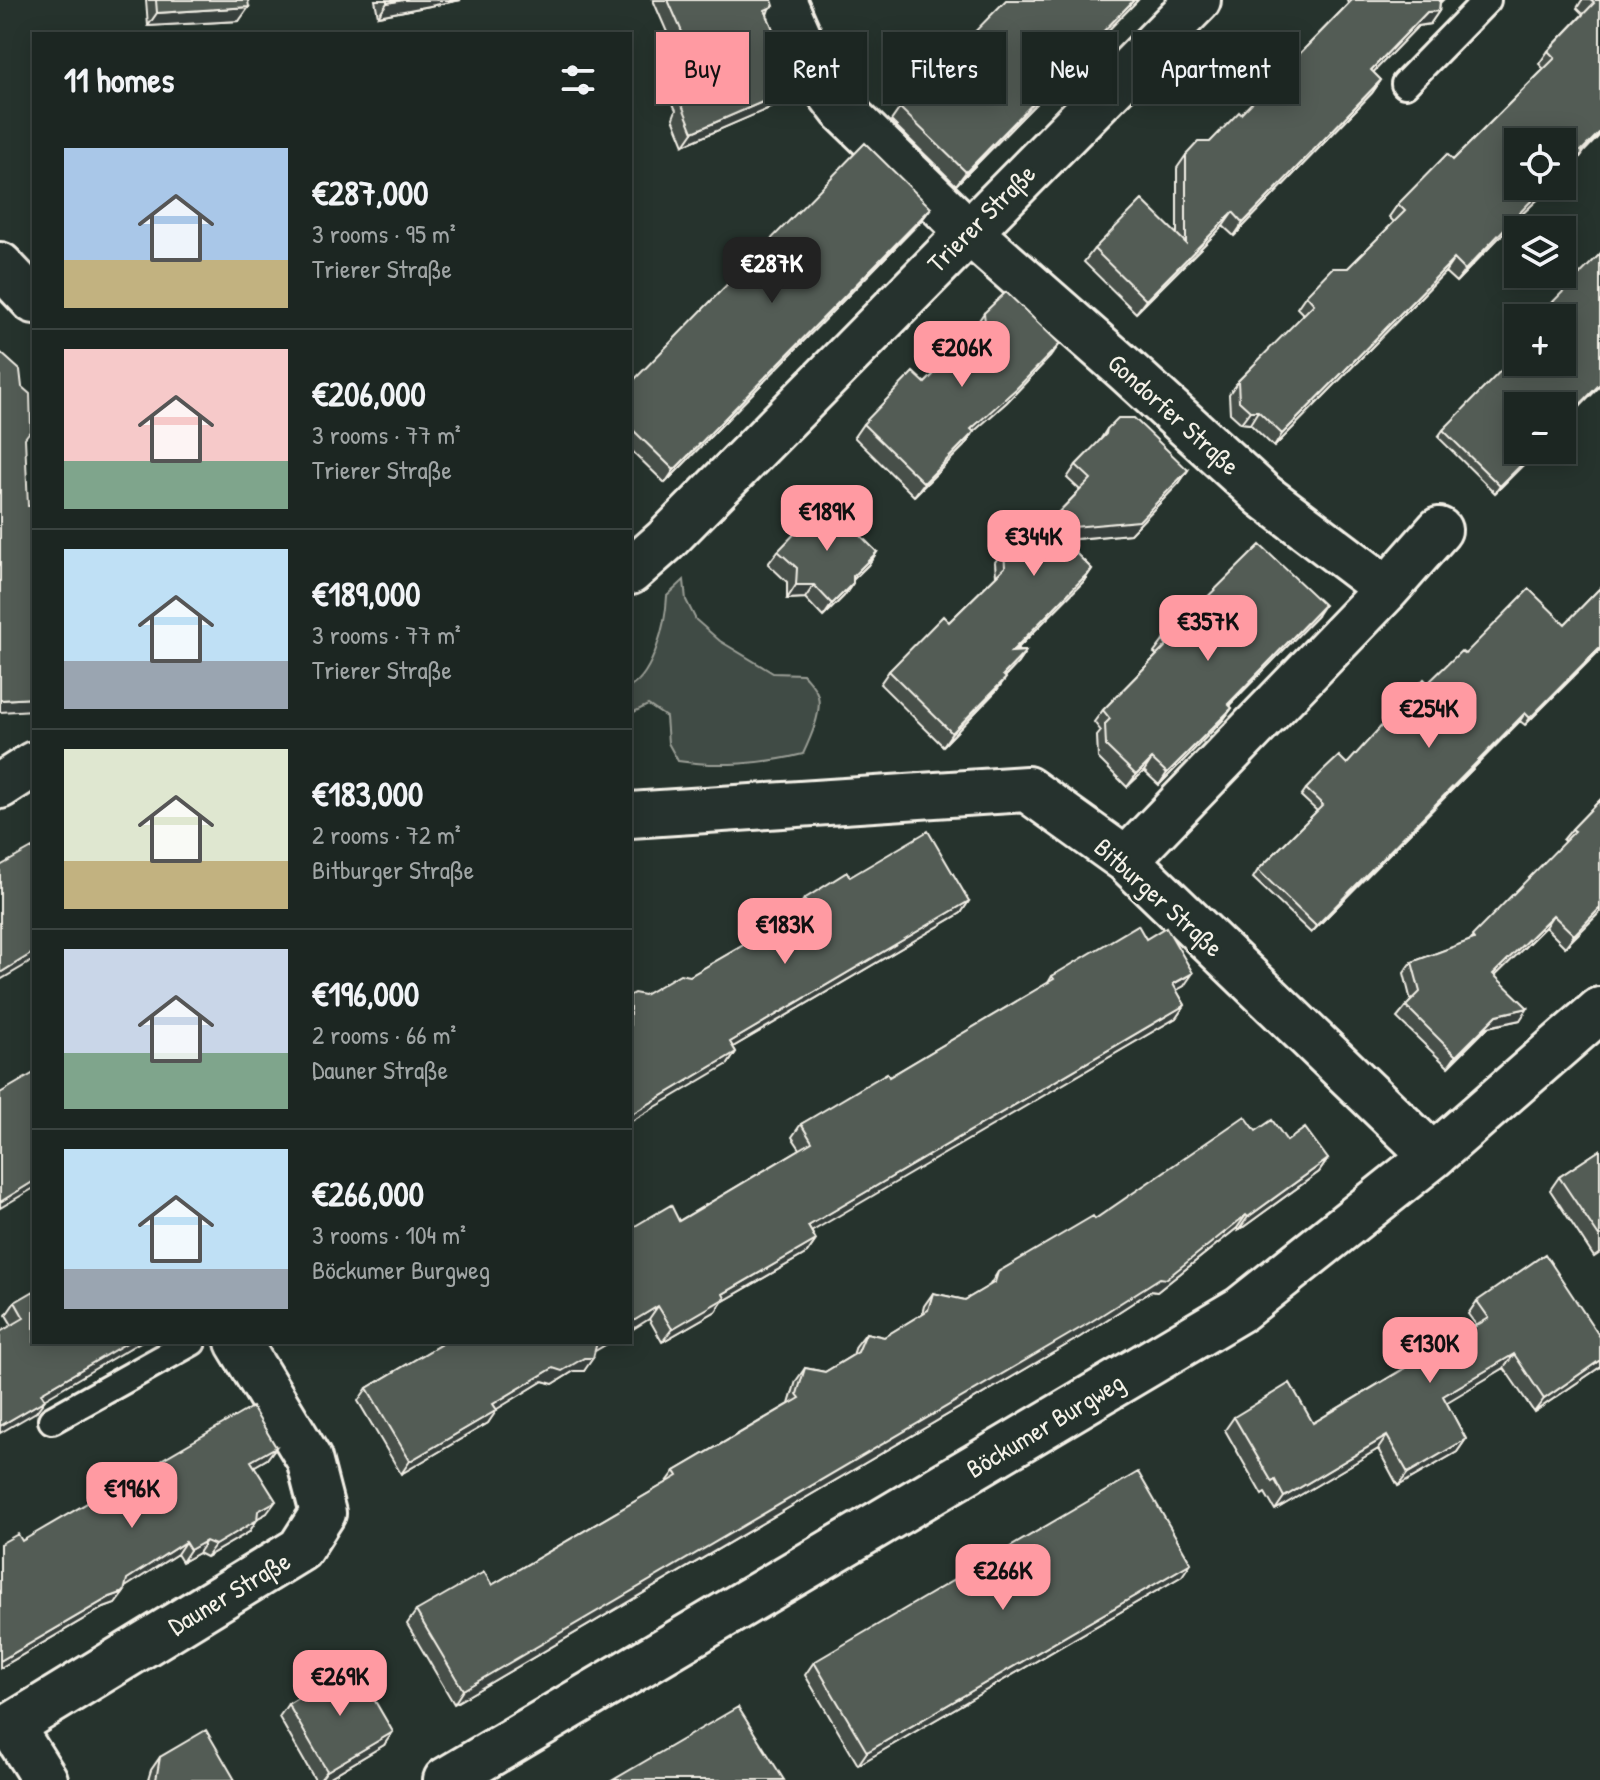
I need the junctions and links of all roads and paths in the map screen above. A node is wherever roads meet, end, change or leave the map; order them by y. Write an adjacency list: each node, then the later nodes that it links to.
1 (783, 0): 5 (street, Gondorfer Straße)
2 (1198, 0): 5 (street, Trierer Straße)
3 (1487, 0): 4 (lane)
4 (1405, 84)
5 (968, 231): 9 (street, Trierer Straße); 10 (street, Gondorfer Straße)
6 (0, 265): 7 (street)
7 (32, 299)
8 (1439, 530): 10 (street)
9 (632, 570)
10 (1387, 589): 14 (street)
11 (32, 765): 12 (street)
12 (0, 786)
13 (632, 815): 14 (street, Bitburger Straße)
14 (1126, 860): 16 (street, Bitburger Straße)
15 (1600, 1010): 16 (street, Böckumer Burgweg)
16 (1433, 1156): 22 (street, Böckumer Burgweg)
17 (188, 1344): 19 (lane)
18 (239, 1344): 20 (street, Dauner Straße)
19 (52, 1420)
20 (6, 1729): 21 (street, Dauner Straße)
21 (45, 1780)
22 (446, 1780)

